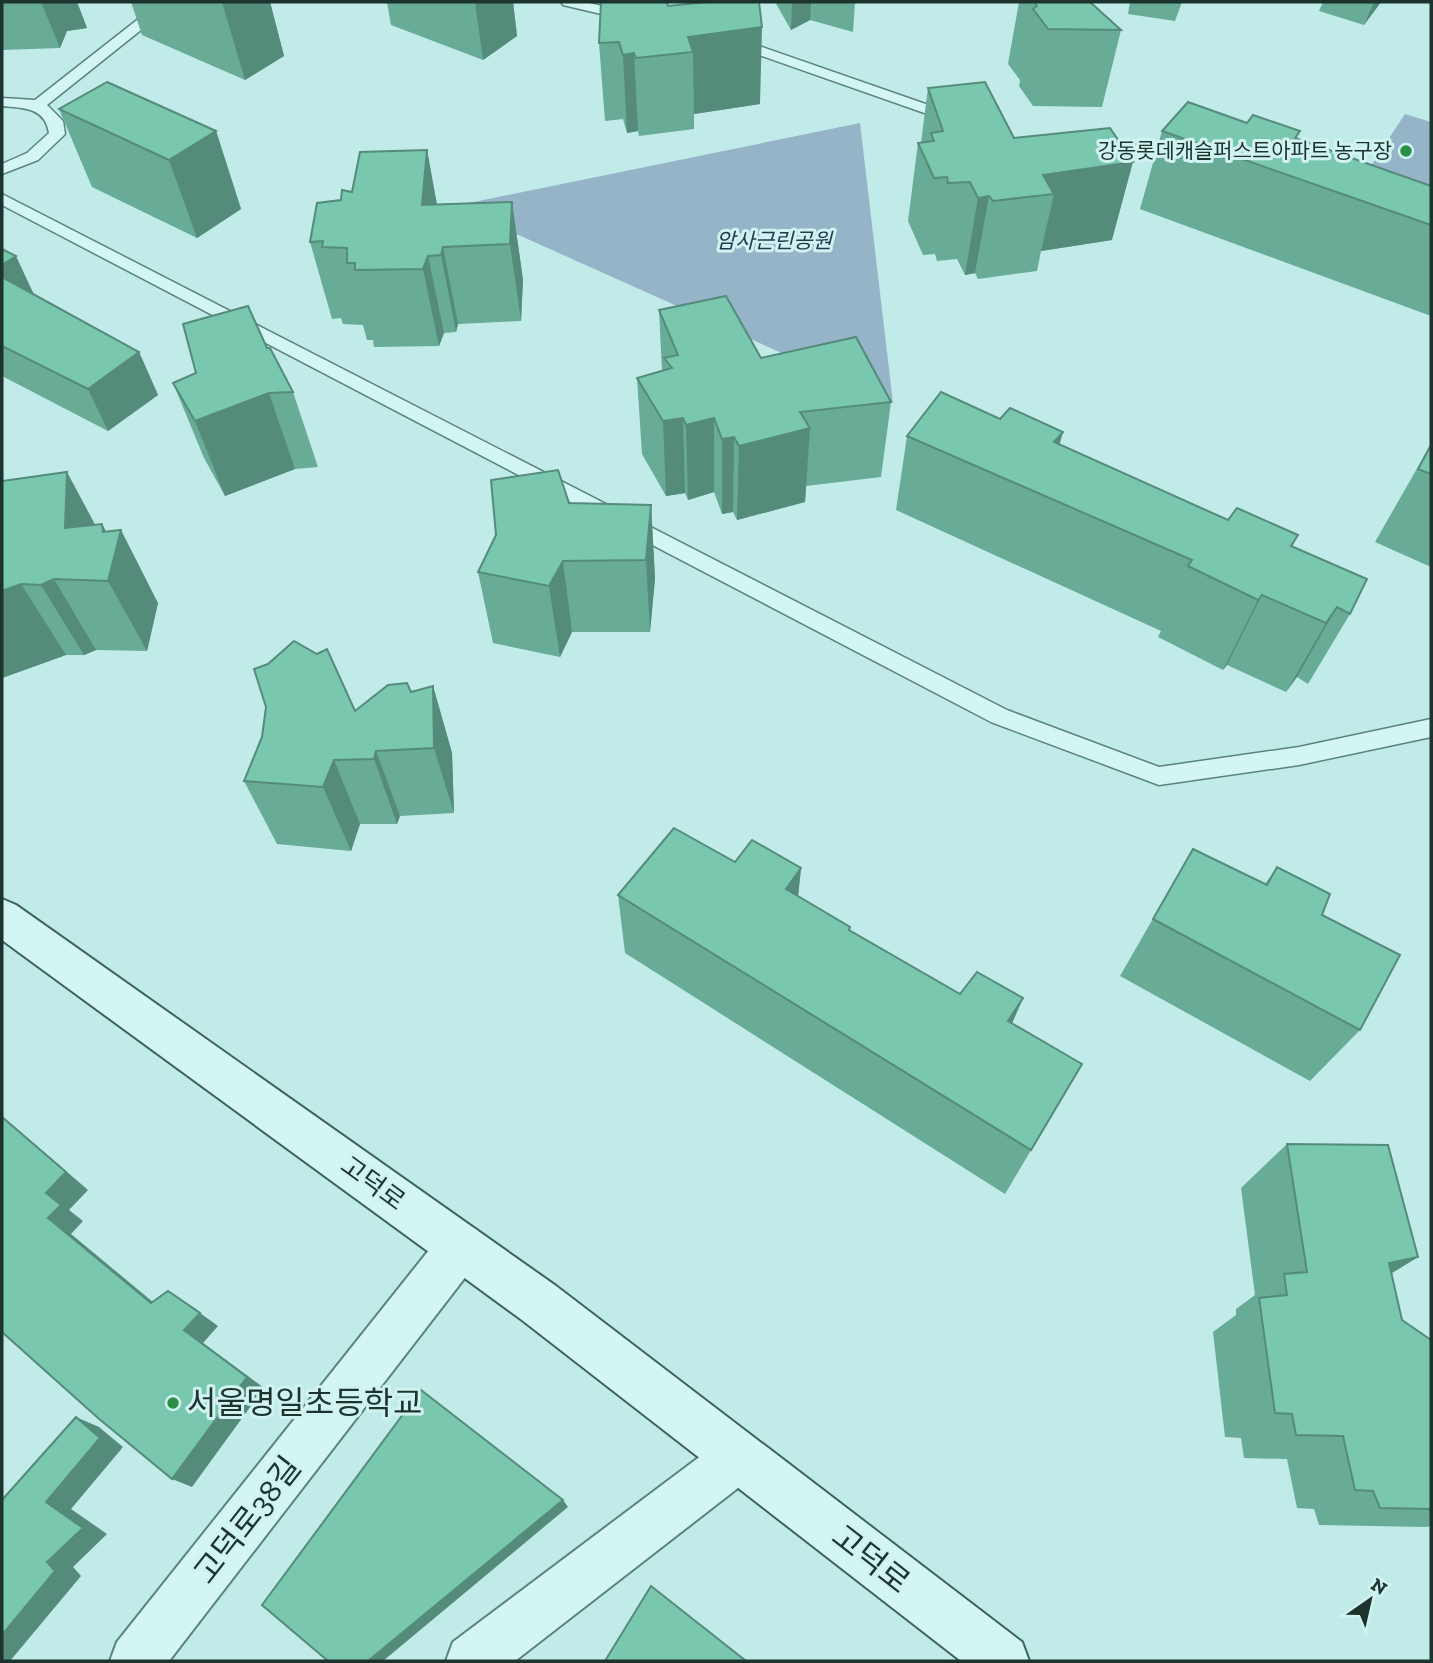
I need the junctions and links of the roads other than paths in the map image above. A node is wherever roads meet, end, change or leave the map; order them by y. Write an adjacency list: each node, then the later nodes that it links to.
1 (169, 2): 6 (lane)
2 (568, 2): 3 (lane)
3 (646, 20)
4 (712, 34): 7 (lane)
5 (2, 102): 6 (lane)
6 (38, 105): 10 (lane)
7 (966, 123)
8 (1078, 148): 9 (lane)
9 (1203, 151)
10 (2, 169)
11 (2, 200): 12 (lane)
12 (1431, 728)
13 (2, 917): 14 (main road, 고덕로)
14 (461, 1246): 15 (main road, 고덕로); 16 (main road, 고덕로38길)
15 (739, 1457): 17 (main road); 18 (main road, 고덕로)
16 (136, 1661)
17 (472, 1661)
18 (1003, 1661)

